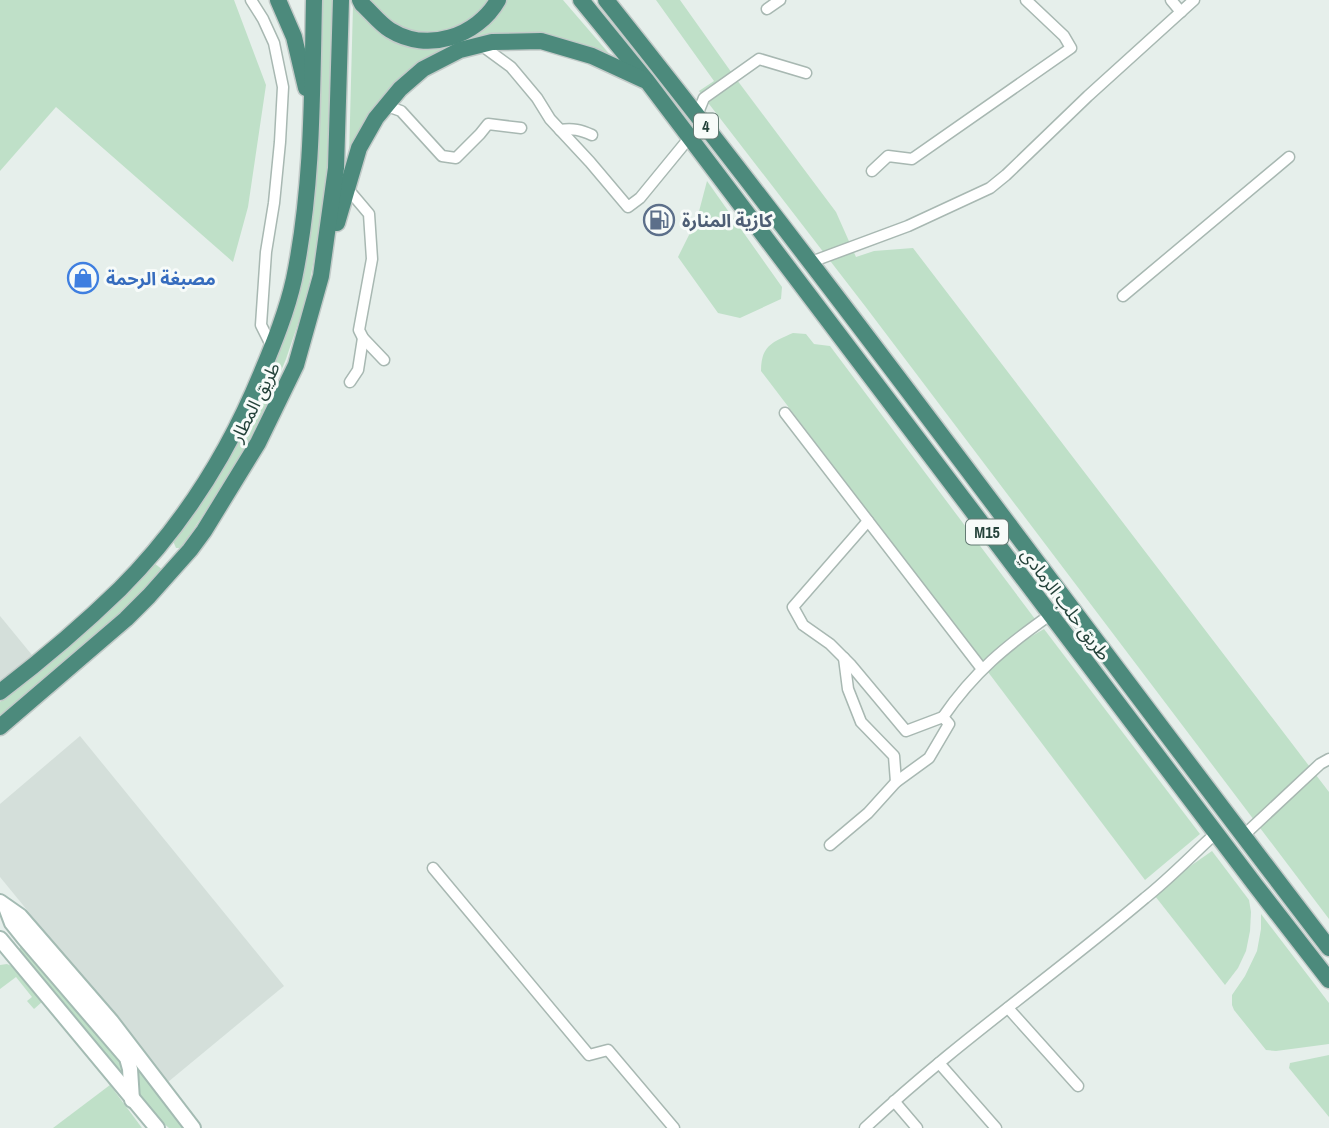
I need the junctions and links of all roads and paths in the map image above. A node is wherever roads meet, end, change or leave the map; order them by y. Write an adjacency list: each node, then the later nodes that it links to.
1 (251, 0): 16 (street)
2 (278, 0): 15 (highway)
3 (314, 0): 21 (highway, طريق المطار)
4 (341, 0): 31 (highway, طريق المطار)
5 (360, 0): 6 (highway)
6 (498, 0)
7 (581, 0): 19 (highway, طريق حلب الرمادي)
8 (609, 0): 22 (highway, 4)
9 (780, 0): 13 (street)
10 (1026, 0): 28 (street)
11 (1171, 0): 14 (street)
12 (1194, 0): 14 (street)
13 (767, 9)
14 (1181, 12): 30 (street)
15 (288, 23): 16 (street); 21 (highway)
16 (274, 43): 34 (street)
17 (481, 45): 19 (highway); 20 (highway); 24 (street)
18 (806, 73): 22 (street)
19 (647, 81): 26 (highway, طريق حلب الرمادي / M15)
20 (387, 106): 23 (street); 29 (highway)
21 (311, 111): 34 (highway, طريق المطار)
22 (697, 115): 30 (highway, 4)
23 (521, 128)
24 (561, 130): 25 (street); 26 (street)
25 (592, 135)
26 (690, 137): 41 (highway, طريق حلب الرمادي / M15)
27 (1289, 157): 32 (street)
28 (872, 171)
29 (347, 188): 31 (highway); 33 (street)
30 (808, 258): 50 (highway, طريق حلب الرمادي / M15)
31 (321, 276): 40 (highway, طريق المطار)
32 (1123, 296)
33 (363, 338): 35 (street); 36 (street)
34 (272, 347): 39 (highway, طريق المطار)
35 (384, 360)
36 (350, 382)
37 (785, 413): 38 (street)
38 (867, 520): 42 (street); 43 (street)
39 (159, 545): 40 (highway); 44 (highway, طريق المطار)
40 (178, 563): 46 (highway, طريق المطار)
41 (1050, 615): 43 (street); 49 (highway, طريق حلب الرمادي / M15)
42 (844, 658): 45 (street); 48 (street)
43 (982, 669): 45 (street)
44 (0, 692)
45 (943, 717): 48 (street)
46 (0, 727)
47 (1329, 759): 50 (street)
48 (896, 782): 51 (street)
49 (1216, 833): 57 (highway, طريق حلب الرمادي / M15); 58 (street)
50 (1243, 836): 56 (highway, طريق حلب الرمادي / M15)
51 (830, 845)
52 (433, 868): 65 (street)
53 (3, 904): 54 (main road)
54 (23, 929): 55 (main road); 61 (main road); 64 (main road)
55 (4, 944): 61 (main road)
56 (1329, 948)
57 (1329, 980)
58 (1008, 1008): 59 (street); 60 (street)
59 (939, 1063): 62 (street); 68 (street)
60 (1078, 1086)
61 (132, 1100): 63 (main road)
62 (894, 1101): 66 (street); 67 (street)
63 (156, 1128)
64 (193, 1128)
65 (674, 1128)
66 (865, 1128)
67 (917, 1128)
68 (996, 1128)

